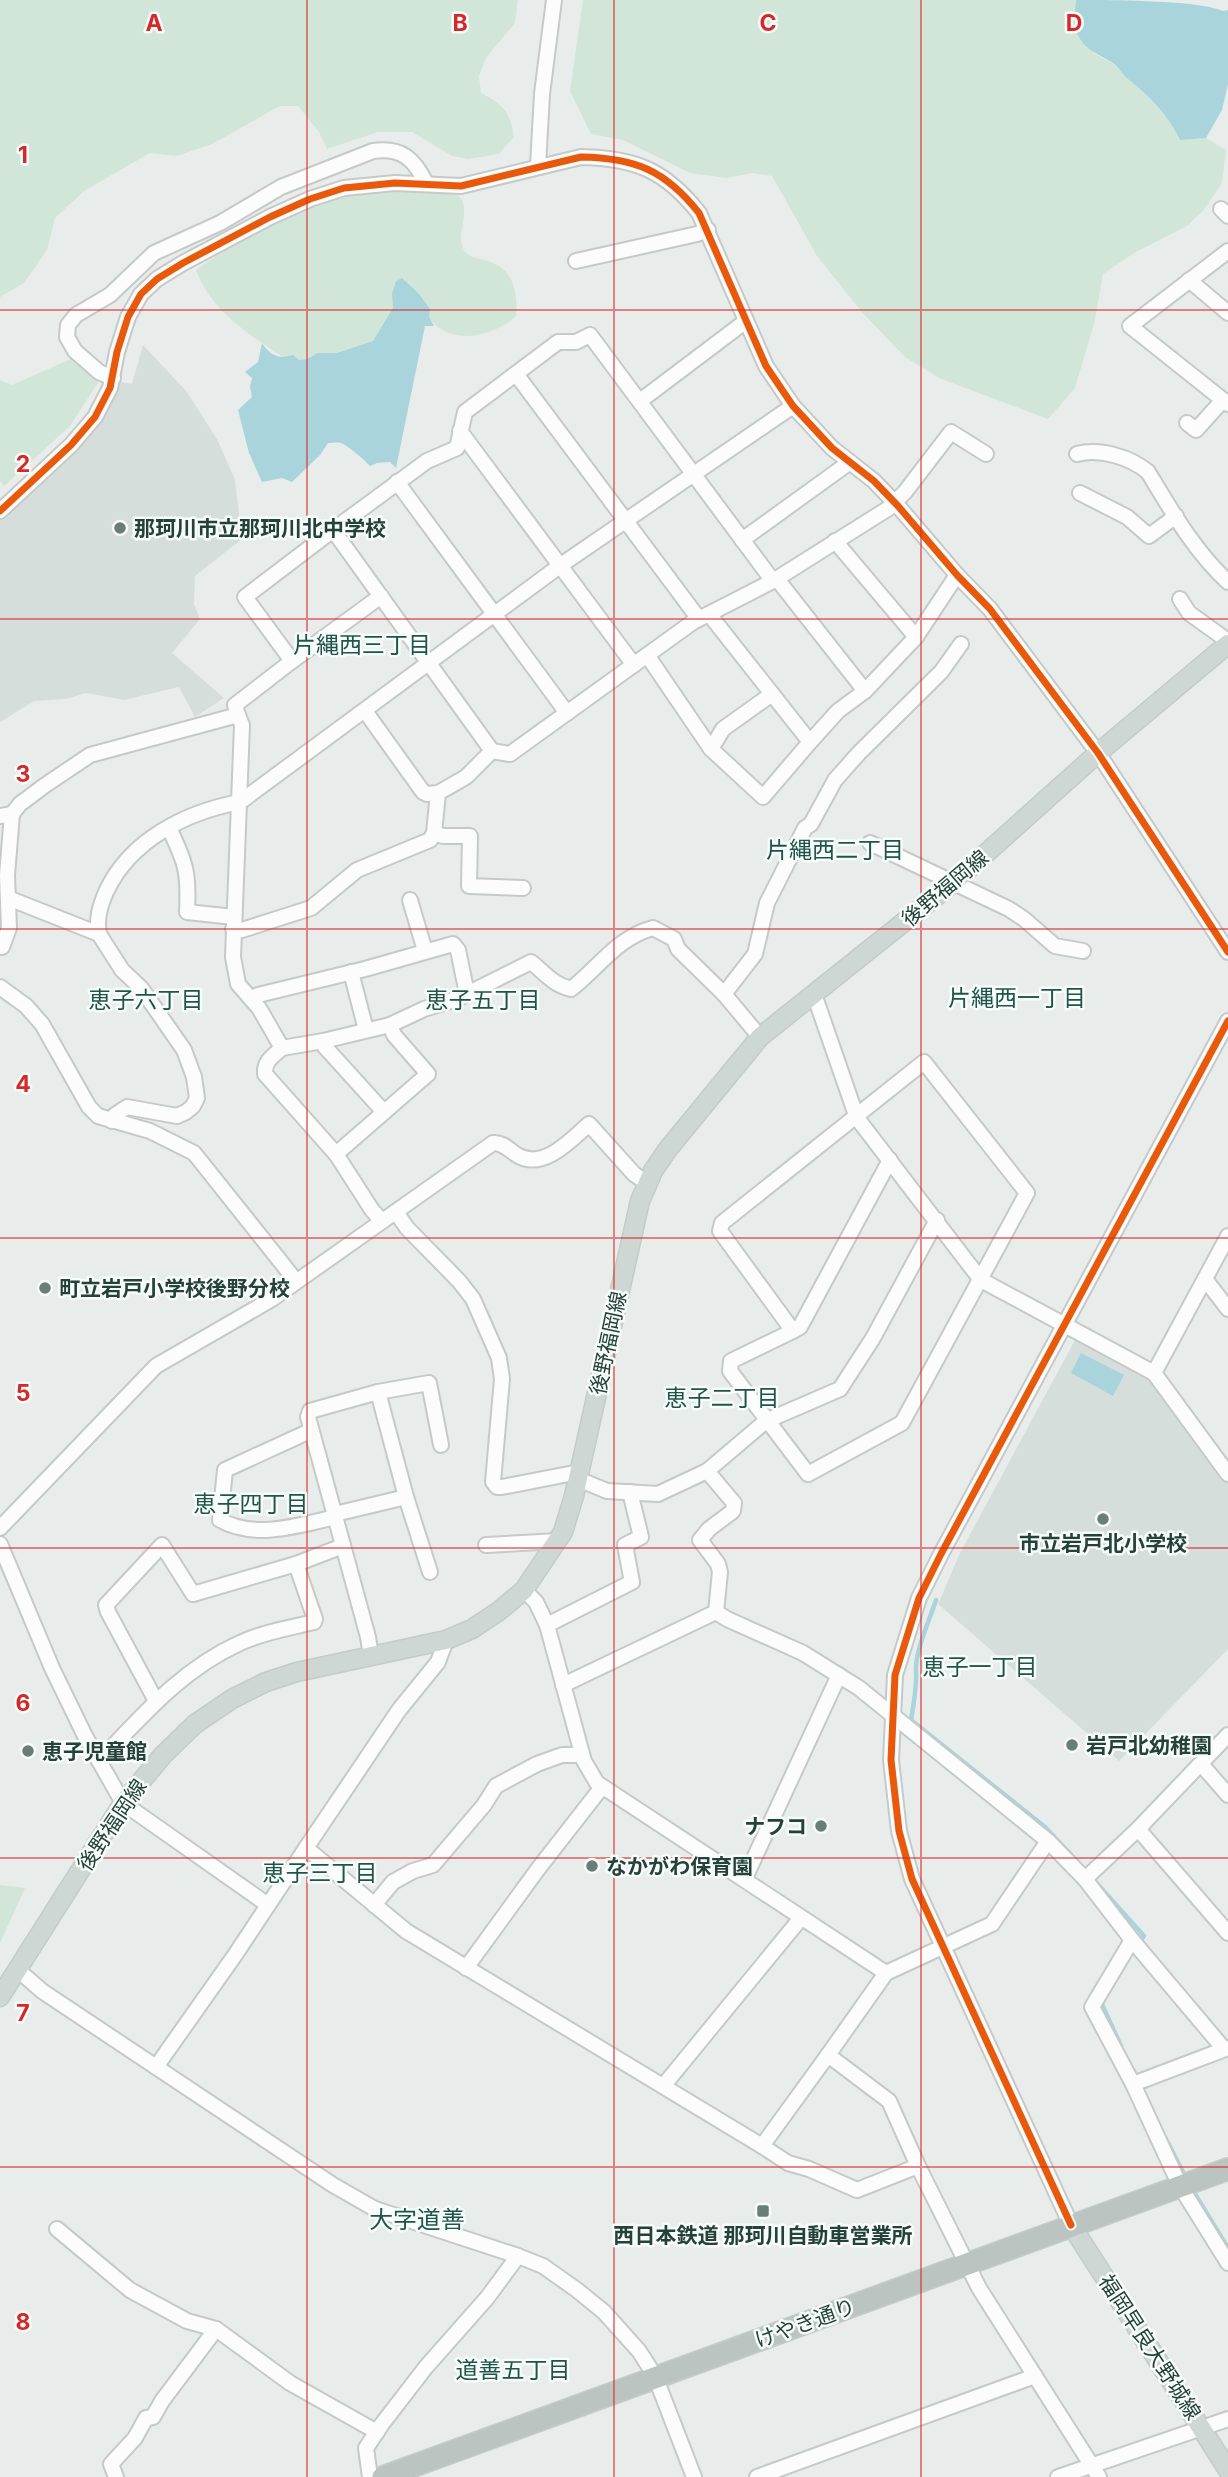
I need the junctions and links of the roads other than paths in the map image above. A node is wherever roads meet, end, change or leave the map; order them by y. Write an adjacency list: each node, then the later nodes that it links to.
1 (554, 0): 2 (street)
2 (538, 166): 3 (street); 4 (street)
3 (426, 183): 11 (street); 11 (street)
4 (708, 230): 6 (street); 9 (street)
5 (1228, 251): 7 (street)
6 (576, 261)
7 (1189, 280): 8 (street); 13 (street)
8 (1228, 313)
9 (746, 321): 12 (street); 14 (street)
10 (516, 373): 12 (street); 16 (street); 26 (street)
11 (113, 378): 24 (street)
12 (640, 401): 20 (street)
13 (1226, 402): 15 (street)
14 (793, 406): 19 (street); 20 (street)
15 (1196, 430)
16 (460, 431): 21 (street); 30 (street)
17 (986, 454): 23 (street)
18 (1077, 454): 25 (street)
19 (850, 462): 23 (street); 28 (street)
20 (695, 474): 26 (street); 28 (street)
21 (397, 482): 27 (street); 36 (street)
22 (1080, 493): 25 (street)
23 (895, 503): 29 (street); 31 (street)
24 (0, 511)
25 (1176, 516): 33 (street)
26 (627, 521): 30 (street); 37 (street)
27 (333, 530): 34 (street); 42 (street)
28 (743, 540): 32 (street)
29 (835, 541): 32 (street); 38 (street)
30 (561, 565): 36 (street); 44 (street)
31 (957, 575): 38 (street); 53 (street)
32 (775, 580): 37 (street); 45 (street)
33 (1228, 582)
34 (381, 596): 42 (street); 43 (street)
35 (1180, 599): 39 (street)
36 (494, 614): 43 (street); 48 (street)
37 (704, 617): 41 (street); 46 (street)
38 (916, 637): 45 (street)
39 (1228, 643): 53 (main road, 後野福岡線)
40 (961, 644): 73 (street)
41 (647, 655): 44 (street); 51 (street)
42 (292, 661): 49 (street)
43 (429, 662): 47 (street); 52 (street)
44 (634, 665): 48 (street)
45 (865, 691): 50 (street)
46 (772, 694): 50 (street); 51 (street)
47 (365, 711): 54 (street); 55 (street)
48 (567, 713): 52 (street)
49 (238, 715): 55 (street); 56 (street)
50 (810, 742): 51 (street)
51 (711, 749)
52 (492, 751): 54 (street)
53 (1098, 753): 60 (main road, 後野福岡線); 69 (street)
54 (438, 793): 58 (street)
55 (240, 802): 57 (street); 64 (street)
56 (6, 815): 62 (street)
57 (169, 828): 64 (street); 65 (street)
58 (434, 833): 61 (street); 64 (street)
59 (870, 843): 60 (street)
60 (954, 882): 68 (street); 74 (main road, 後野福岡線)
61 (523, 888)
62 (9, 898): 65 (street); 66 (street)
63 (410, 900): 67 (street)
64 (233, 923): 75 (street)
65 (99, 934): 84 (street)
66 (1, 949)
67 (425, 951): 70 (street); 72 (street)
68 (1083, 951)
69 (1228, 952)
70 (351, 972): 75 (street); 78 (street)
71 (0, 987): 84 (street)
72 (467, 994): 73 (street); 77 (street)
73 (724, 994): 79 (street)
74 (814, 995): 79 (main road, 後野福岡線); 83 (street)
75 (251, 999): 81 (street)
76 (1228, 1021): 96 (street)
77 (390, 1025): 78 (street); 82 (street)
78 (366, 1030): 80 (street)
79 (760, 1037): 87 (main road, 後野福岡線)
80 (323, 1041): 81 (street); 82 (street)
81 (282, 1048): 85 (street)
82 (384, 1112): 85 (street)
83 (857, 1118): 86 (street); 93 (street); 97 (street)
84 (112, 1121): 94 (street)
85 (336, 1154): 90 (street)
86 (890, 1160): 89 (street); 97 (street)
87 (647, 1183): 88 (street); 105 (main road, 後野福岡線)
88 (396, 1212): 90 (street); 105 (street)
89 (937, 1220): 93 (street); 100 (street)
90 (383, 1222): 94 (street)
91 (1228, 1236): 92 (street)
92 (1205, 1279): 95 (street); 98 (street)
93 (981, 1280): 96 (street); 100 (street)
94 (296, 1281): 109 (street)
95 (1228, 1309)
96 (1064, 1323): 98 (street); 124 (street)
97 (793, 1331): 100 (street)
98 (1154, 1373): 104 (street)
99 (378, 1392): 101 (street); 102 (street); 107 (street)
100 (766, 1422): 103 (street)
101 (310, 1431): 108 (street); 108 (street)
102 (441, 1445)
103 (707, 1471): 106 (street); 117 (street)
104 (1228, 1474)
105 (579, 1476): 106 (street); 110 (main road, 後野福岡線)
106 (630, 1492): 118 (street)
107 (406, 1497): 108 (street); 115 (street)
108 (335, 1516): 113 (street)
109 (0, 1528)
110 (558, 1541): 112 (street); 116 (main road, 後野福岡線)
111 (0, 1544): 127 (street)
112 (486, 1545)
113 (343, 1546): 114 (street); 120 (street)
114 (296, 1564): 123 (street); 123 (street)
115 (430, 1572)
116 (524, 1590): 118 (street); 119 (main road, 後野福岡線)
117 (716, 1612): 121 (street); 122 (street)
118 (547, 1625): 122 (street)
119 (446, 1640): 120 (main road, 後野福岡線); 134 (street)
120 (371, 1656): 131 (main road, 後野福岡線)
121 (839, 1675): 124 (street); 135 (street)
122 (563, 1685): 126 (street)
123 (156, 1701): 127 (street)
124 (892, 1713): 133 (street); 142 (street)
125 (1228, 1735): 128 (street)
126 (582, 1755): 129 (street); 138 (street)
127 (99, 1761): 131 (street)
128 (1201, 1764): 130 (street); 132 (street)
129 (602, 1787): 135 (street); 143 (street)
130 (1228, 1795)
131 (123, 1803): 137 (street); 144 (main road, 後野福岡線)
132 (1138, 1829): 136 (street); 140 (street)
133 (1048, 1841): 136 (street); 142 (street)
134 (306, 1848): 137 (street); 138 (street)
135 (745, 1878): 139 (street)
136 (1085, 1879): 141 (street)
137 (268, 1905): 149 (street)
138 (374, 1905): 143 (street)
139 (801, 1918): 145 (street); 151 (street)
140 (1228, 1933)
141 (1132, 1940): 147 (street); 150 (street)
142 (943, 1947): 145 (street); 156 (street)
143 (466, 1968): 151 (street)
144 (18, 1970): 146 (main road, 後野福岡線); 149 (street)
145 (886, 1973): 148 (street)
146 (0, 1997)
147 (1226, 2049): 150 (street)
148 (828, 2055): 152 (street); 153 (street)
149 (156, 2067): 158 (street)
150 (1133, 2084): 155 (street)
151 (664, 2085): 152 (street)
152 (762, 2146): 153 (street)
153 (918, 2166): 159 (street)
154 (1228, 2169): 155 (highway, けやき通り)
155 (1180, 2186): 156 (highway, けやき通り); 160 (street)
156 (1071, 2225): 159 (highway, けやき通り); 165 (main road, 福岡早良大野城線)
157 (57, 2230): 161 (street)
158 (518, 2256): 162 (street); 166 (street)
159 (968, 2263): 162 (highway, けやき通り); 163 (street)
160 (1228, 2263)
161 (216, 2329): 166 (street); 170 (street)
162 (655, 2376): 172 (highway, けやき通り); 173 (street)
163 (1035, 2376): 168 (street); 169 (street)
164 (1228, 2418): 165 (street)
165 (1201, 2428): 167 (main road, 福岡早良大野城線); 168 (street)
166 (377, 2432): 171 (street)
167 (1228, 2470)
168 (1095, 2471): 175 (street)
169 (773, 2474): 174 (street)
170 (116, 2477)
171 (370, 2477)
172 (383, 2477)
173 (694, 2477)
174 (757, 2477)
175 (1058, 2477)

